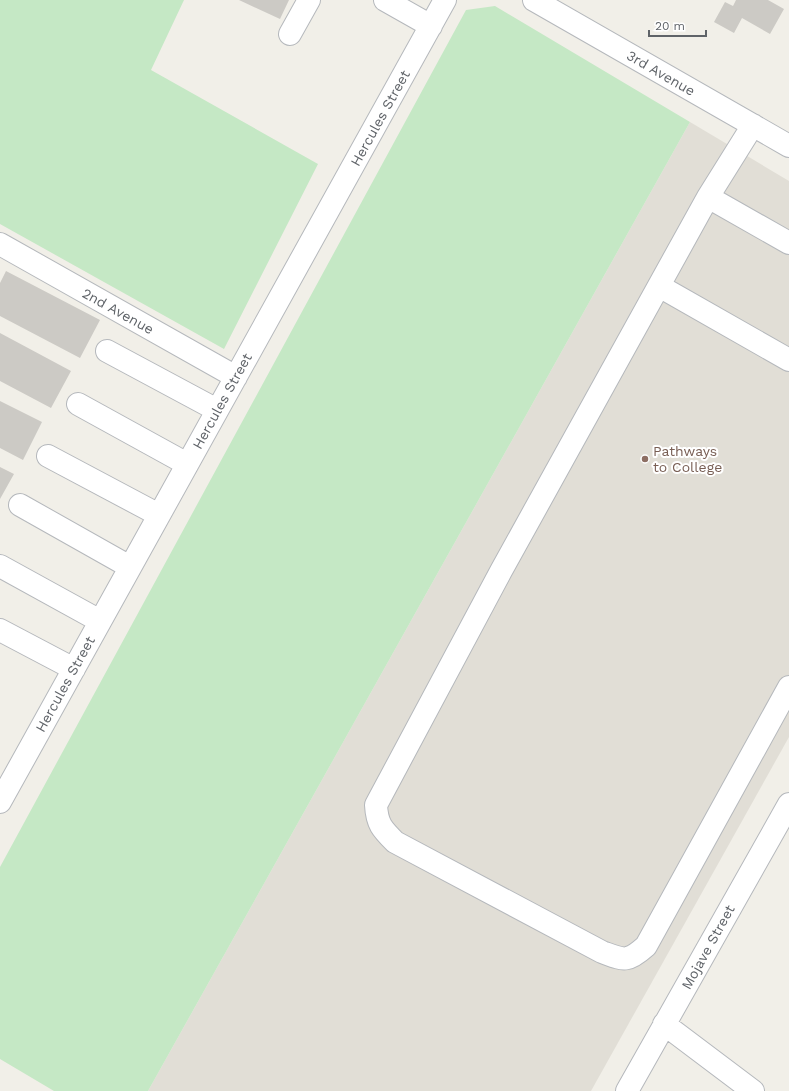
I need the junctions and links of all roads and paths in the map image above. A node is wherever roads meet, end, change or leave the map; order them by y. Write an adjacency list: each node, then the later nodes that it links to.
1 (309, 0): 6 (street)
2 (385, 0): 5 (street)
3 (446, 0): 5 (street, Hercules Street)
4 (534, 0): 7 (street, 3rd Avenue)
5 (431, 26): 15 (street, Hercules Street)
6 (290, 34)
7 (752, 125): 8 (street, 3rd Avenue); 9 (street)
8 (789, 146)
9 (708, 197): 10 (street); 12 (street)
10 (789, 243)
11 (0, 244): 15 (street, 2nd Avenue)
12 (659, 286): 14 (street); 27 (street)
13 (108, 351): 17 (street)
14 (789, 360)
15 (236, 377): 17 (street, Hercules Street)
16 (78, 404): 19 (street)
17 (217, 410): 19 (street, Hercules Street)
18 (48, 456): 21 (street)
19 (187, 464): 21 (street, Hercules Street)
20 (20, 505): 23 (street)
21 (159, 515): 23 (street, Hercules Street)
22 (0, 566): 24 (street)
23 (130, 567): 24 (street, Hercules Street)
24 (100, 621): 26 (street, Hercules Street)
25 (0, 630): 26 (street)
26 (74, 669): 28 (street, Hercules Street)
27 (789, 687)
28 (0, 802)
29 (789, 804): 30 (street, Mojave Street)
30 (664, 1024): 31 (street, Mojave Street); 32 (street)
31 (627, 1091)
32 (753, 1091)

